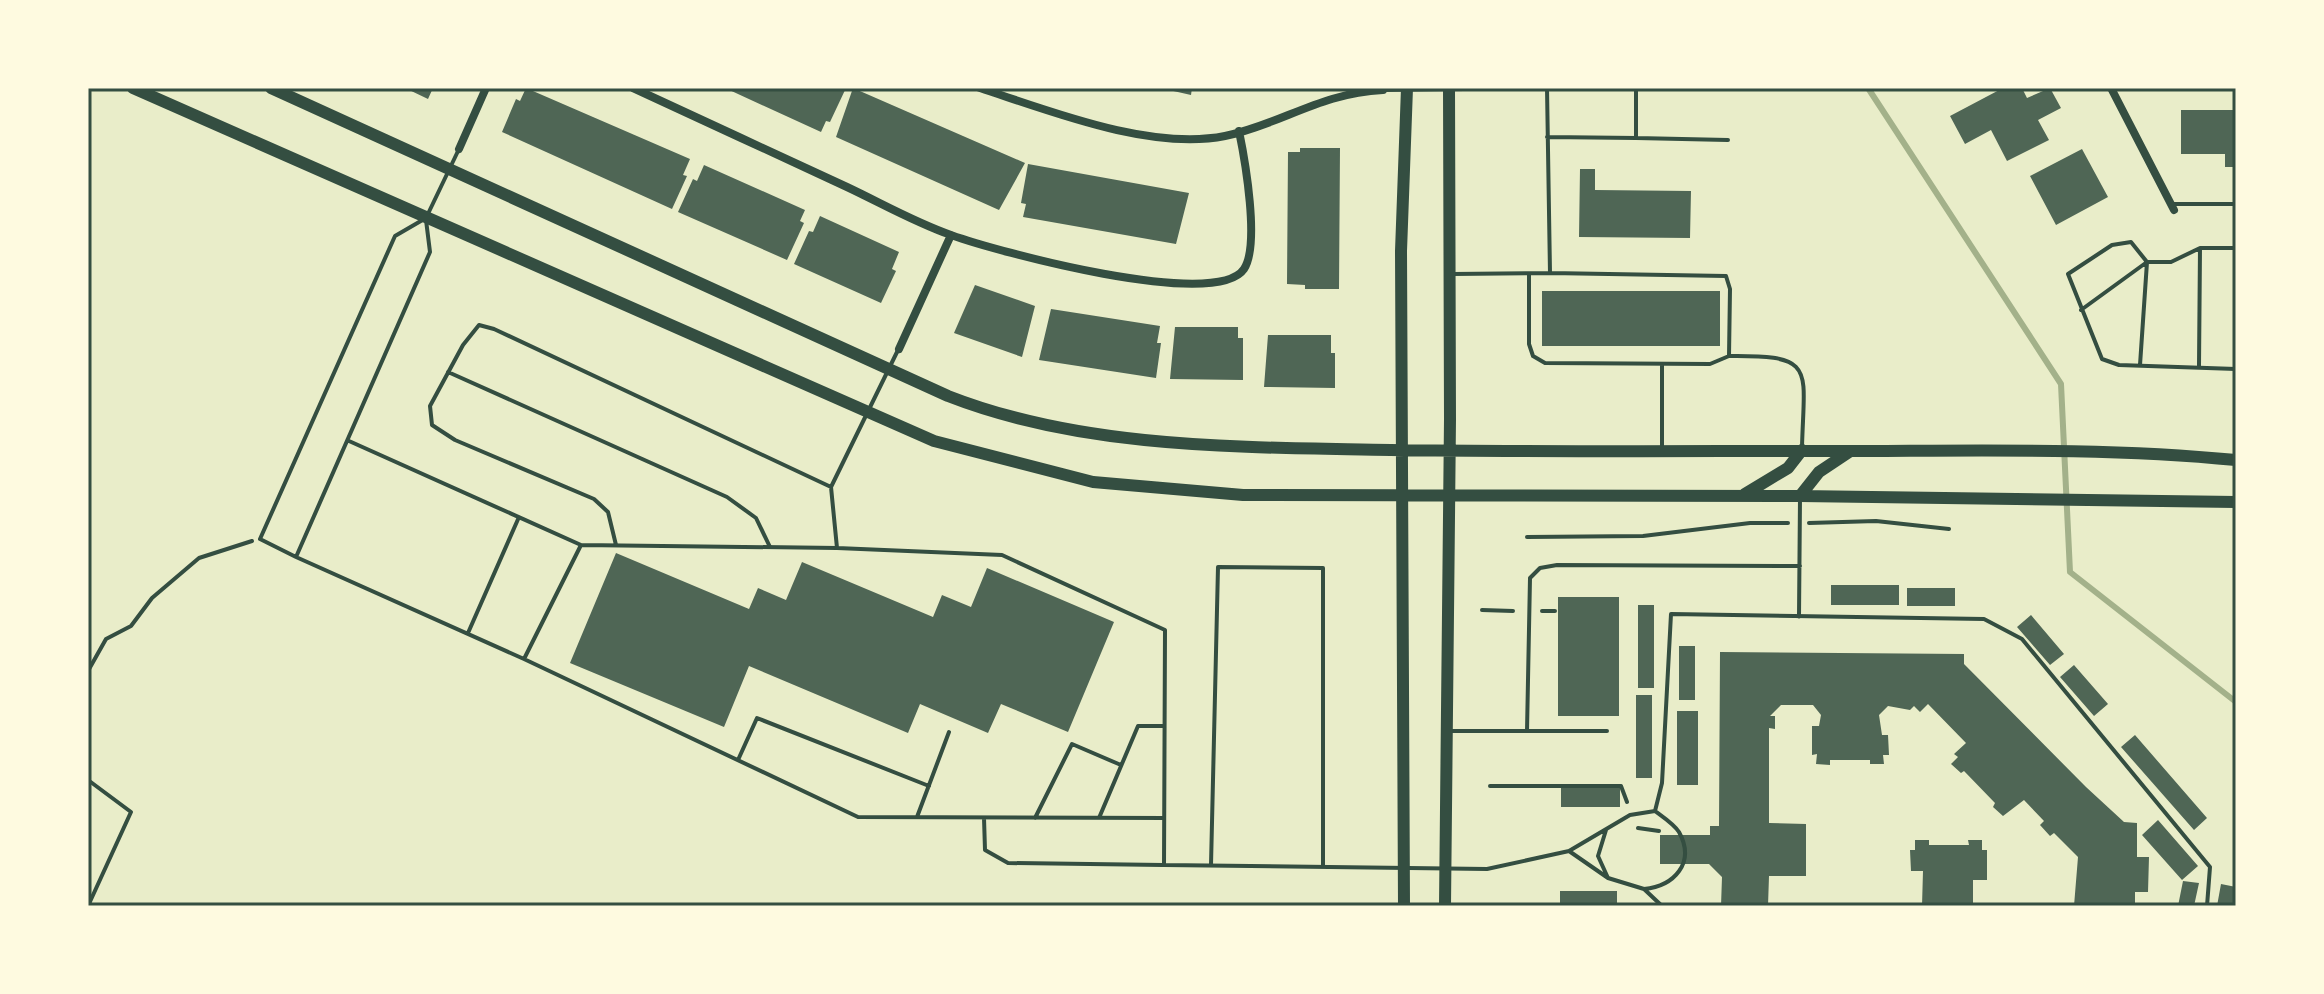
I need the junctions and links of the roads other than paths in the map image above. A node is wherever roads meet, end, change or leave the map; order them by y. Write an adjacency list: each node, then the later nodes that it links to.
1 (133, 88): 21 (main road)
2 (271, 88): 18 (main road)
3 (486, 88): 17 (street)
4 (633, 88): 22 (street)
5 (980, 88): 13 (street)
6 (1407, 88): 7 (lane); 11 (lane); 40 (main road)
7 (1449, 88): 8 (lane); 27 (main road)
8 (1547, 88): 14 (lane)
9 (1636, 88): 15 (lane)
10 (2127, 88): 12 (street)
11 (1383, 90): 13 (street)
12 (2113, 92): 20 (street)
13 (1239, 131): 22 (street)
14 (1547, 137): 15 (lane); 26 (lane)
15 (1636, 138): 16 (lane)
16 (1728, 140)
17 (459, 149): 18 (lane)
18 (449, 172): 21 (lane); 35 (main road)
19 (2236, 204): 20 (lane)
20 (2173, 207)
21 (426, 218): 38 (main road); 39 (lane); 57 (lane)
22 (951, 235): 30 (street)
23 (2200, 248): 24 (lane); 25 (lane); 34 (lane)
24 (2236, 248)
25 (2147, 262): 29 (lane); 29 (lane); 33 (lane)
26 (1550, 273): 28 (lane); 31 (lane)
27 (1451, 274): 28 (lane); 43 (main road)
28 (1529, 274): 32 (lane)
29 (2081, 310): 33 (lane)
30 (899, 349): 35 (lane)
31 (1729, 356): 32 (lane); 41 (lane)
32 (1662, 364): 44 (lane)
33 (2140, 365): 34 (lane)
34 (2199, 367): 36 (lane)
35 (890, 369): 38 (lane); 40 (main road)
36 (2236, 369)
37 (448, 372): 46 (lane); 54 (lane); 55 (lane)
38 (868, 412): 46 (lane); 49 (main road)
39 (349, 441): 52 (lane); 57 (lane)
40 (1402, 450): 43 (main road); 49 (main road)
41 (1802, 450): 42 (main road); 44 (main road); 47 (main road)
42 (1852, 450): 45 (main road); 48 (main road)
43 (1450, 451): 44 (main road); 50 (main road)
44 (1662, 451)
45 (2236, 460)
46 (831, 487): 56 (lane)
47 (1742, 496): 48 (main road); 50 (main road)
48 (1800, 496): 51 (main road); 58 (lane)
49 (1401, 497): 50 (main road); 81 (main road)
50 (1449, 498): 63 (main road)
51 (2236, 502)
52 (519, 517): 53 (lane); 60 (lane)
53 (581, 545): 54 (lane); 61 (lane)
54 (616, 545): 55 (lane)
55 (770, 547): 56 (lane)
56 (837, 548): 62 (lane)
57 (296, 557): 60 (lane)
58 (1800, 566): 59 (lane); 64 (lane)
59 (1799, 617): 70 (lane); 88 (lane)
60 (468, 633): 61 (lane)
61 (524, 659): 67 (lane)
62 (1164, 726): 68 (lane); 75 (lane)
63 (1445, 731): 64 (lane); 82 (main road)
64 (1527, 731): 65 (lane)
65 (1607, 731)
66 (949, 732): 69 (lane)
67 (738, 760): 69 (lane); 71 (lane)
68 (1121, 765): 73 (lane); 74 (lane)
69 (929, 786): 71 (lane)
70 (1655, 811): 76 (lane); 84 (lane)
71 (917, 817): 72 (lane)
72 (984, 818): 73 (lane); 78 (lane)
73 (1035, 818): 74 (lane)
74 (1099, 818): 75 (lane)
75 (1164, 818): 78 (lane)
76 (1607, 828): 77 (lane); 83 (lane)
77 (1569, 851): 82 (lane); 83 (lane)
78 (1164, 865): 79 (lane)
79 (1211, 865): 80 (lane); 80 (lane)
80 (1323, 866): 81 (lane)
81 (1406, 867): 82 (lane); 85 (main road)
82 (1445, 868): 86 (main road)
83 (1608, 878): 84 (lane)
84 (1644, 889): 87 (lane)
85 (1404, 906)
86 (1445, 906)
87 (1662, 906)
88 (2207, 906)

